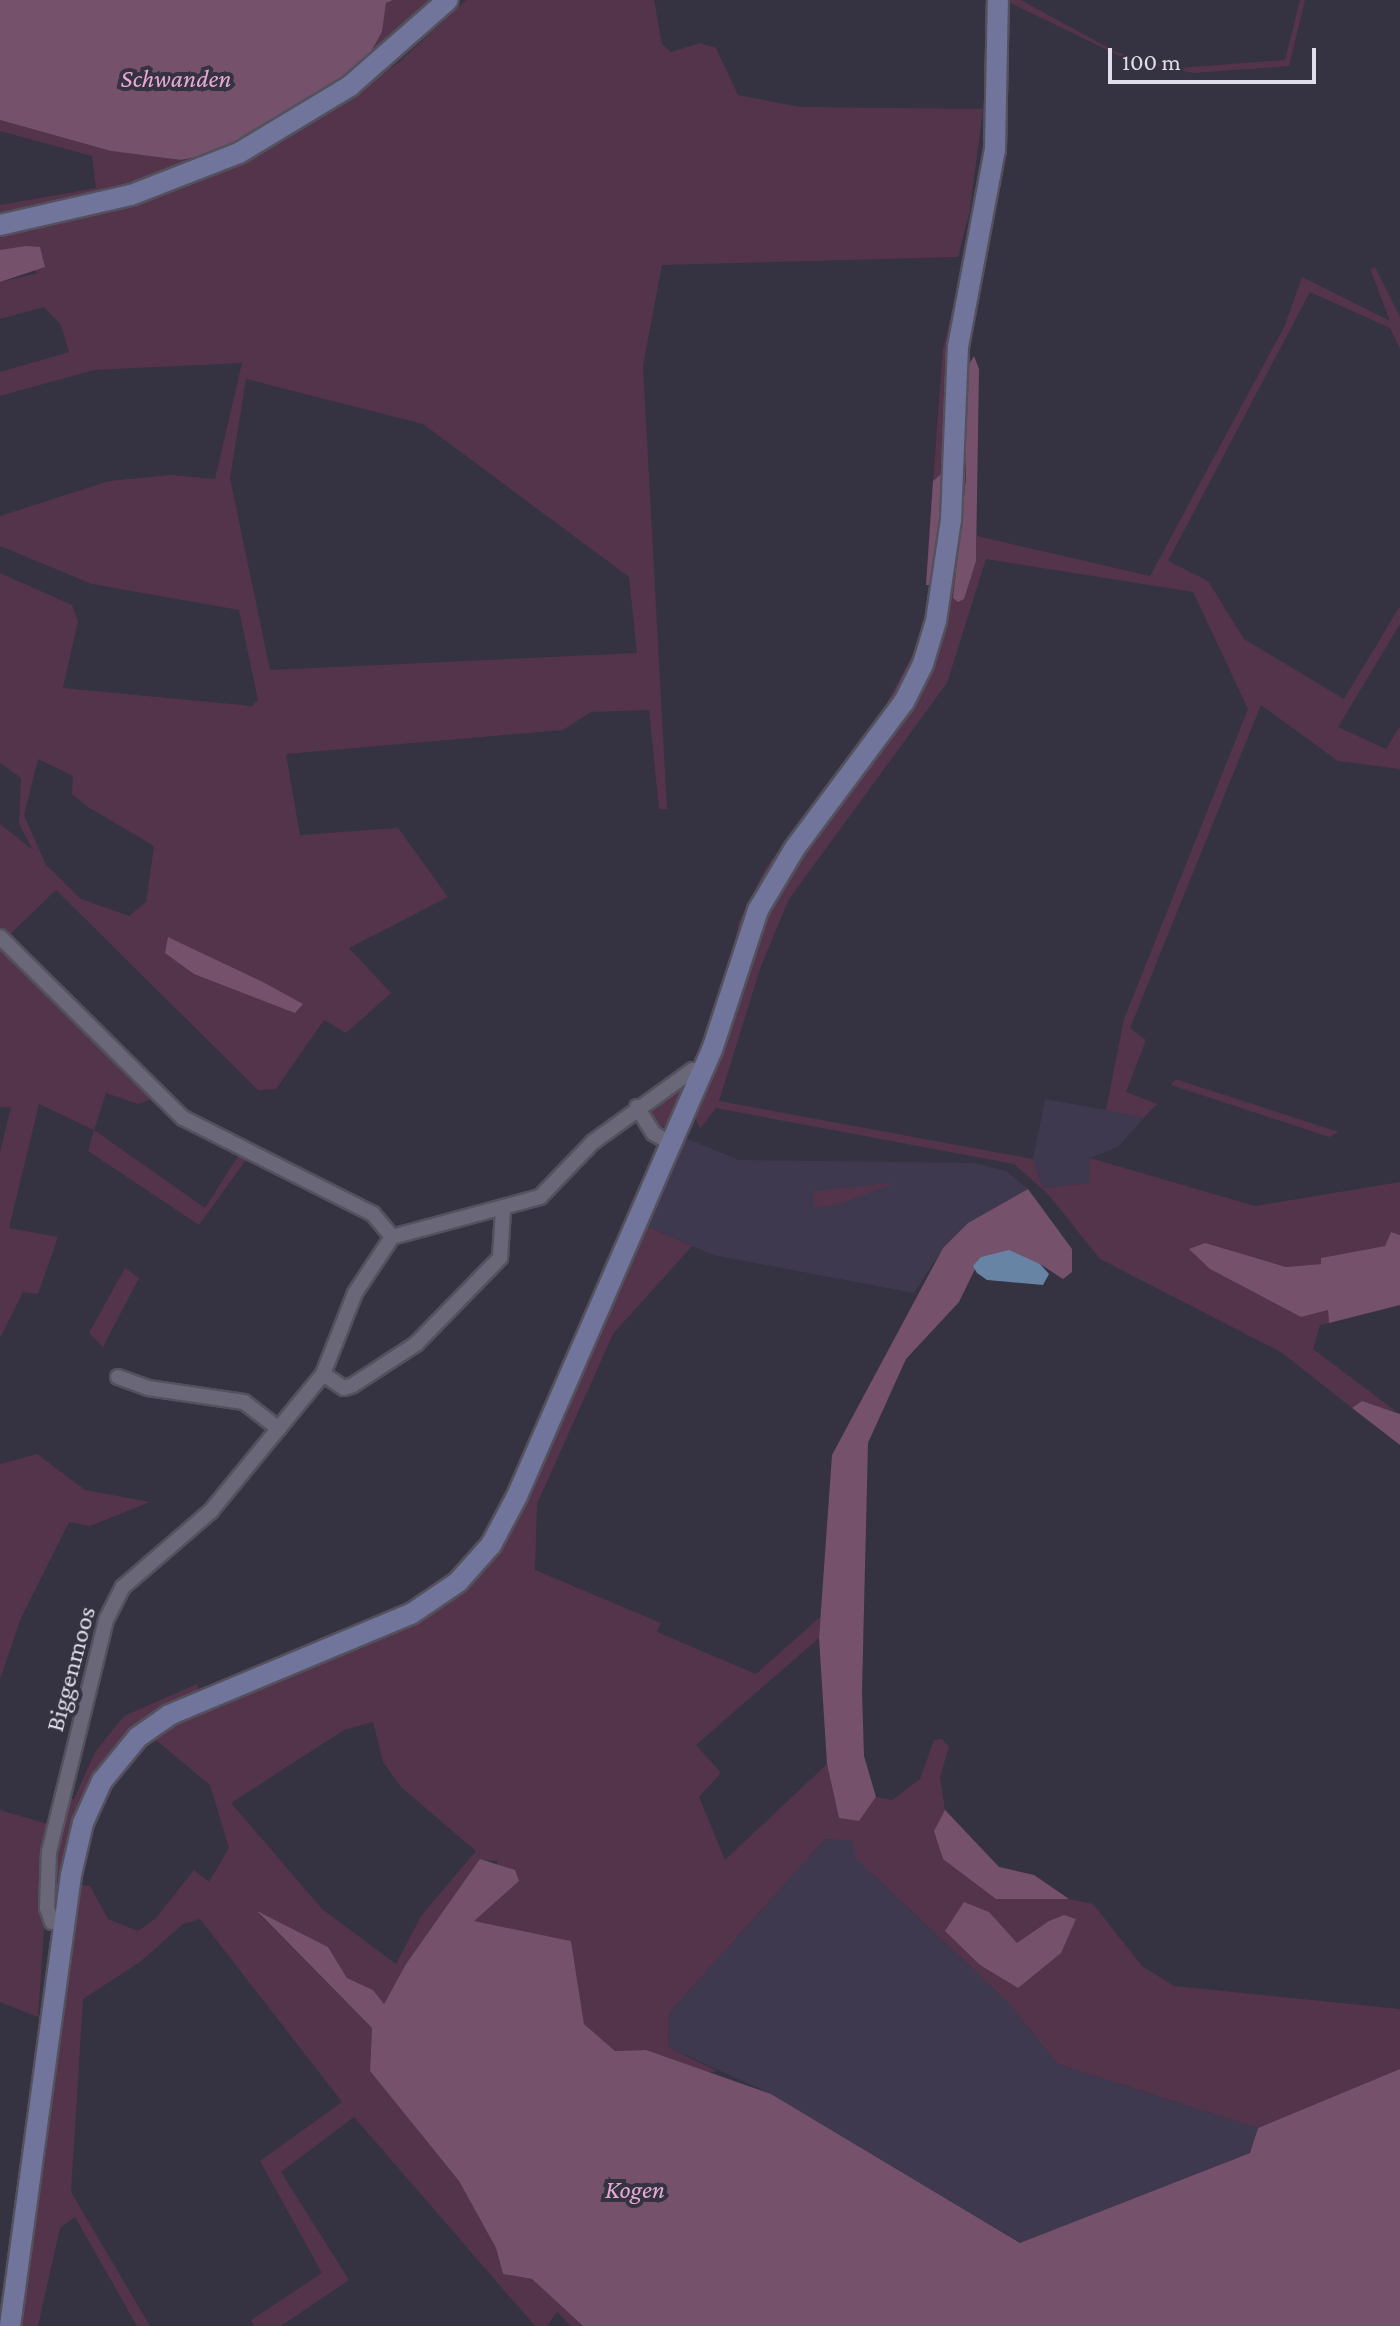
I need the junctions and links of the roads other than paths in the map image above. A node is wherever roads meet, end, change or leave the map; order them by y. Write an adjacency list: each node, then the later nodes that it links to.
1 (448, 0): 3 (main road)
2 (998, 0): 5 (main road)
3 (0, 225)
4 (0, 937): 9 (street)
5 (703, 1070): 6 (street); 7 (main road)
6 (637, 1107): 7 (street); 8 (street)
7 (670, 1143): 13 (main road)
8 (503, 1210): 9 (street); 10 (street)
9 (392, 1237): 10 (street, Biggenmoos)
10 (323, 1374): 12 (street, Biggenmoos)
11 (118, 1377): 12 (street)
12 (279, 1429): 13 (street, Biggenmoos)
13 (64, 1923): 14 (main road)
14 (10, 2326)

